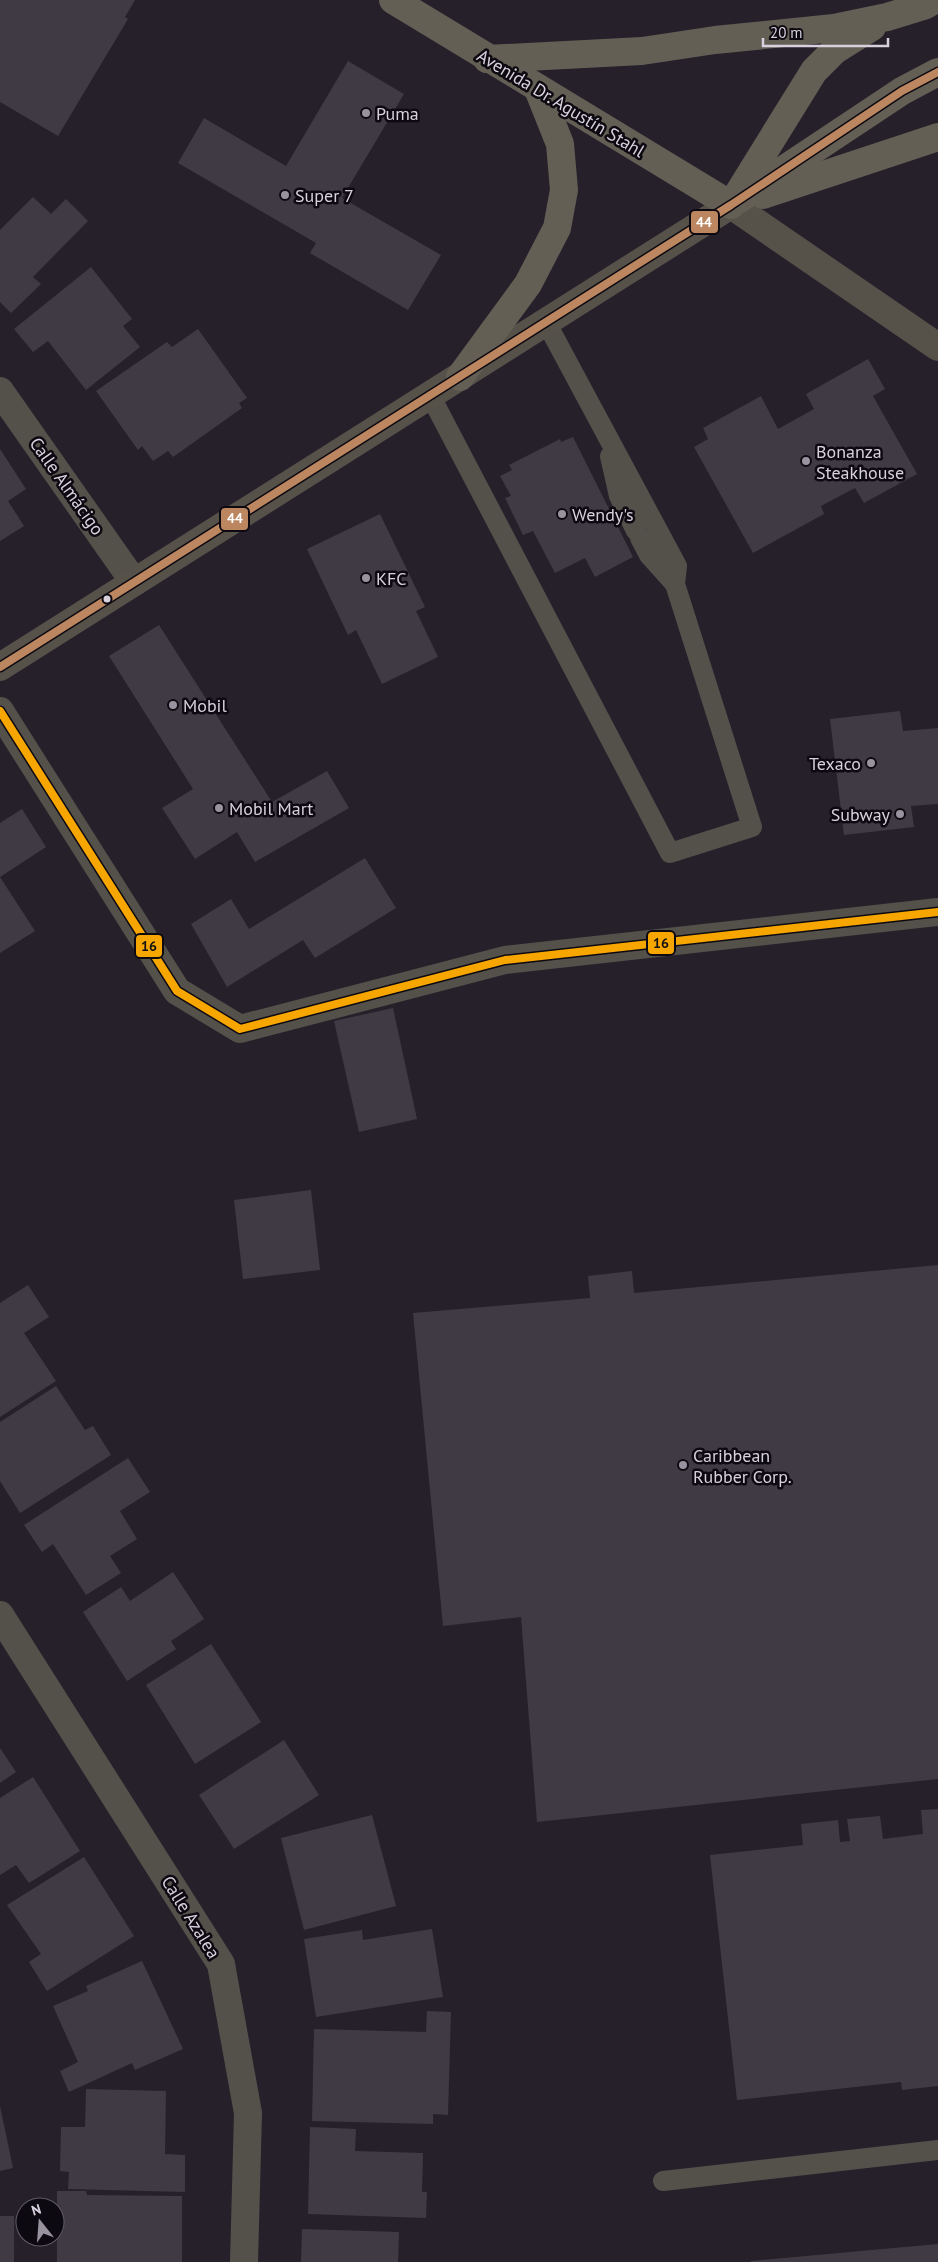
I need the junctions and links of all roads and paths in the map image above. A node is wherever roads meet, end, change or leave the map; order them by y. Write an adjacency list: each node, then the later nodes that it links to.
1 (393, 0): 4 (highway, Avenida Dr. Agustín Stahl)
2 (934, 0): 3 (highway)
3 (887, 17): 4 (highway); 8 (highway)
4 (487, 59): 6 (highway, Avenida Dr. Agustín Stahl)
5 (938, 72): 8 (highway)
6 (538, 89): 8 (highway, Avenida Dr. Agustín Stahl); 11 (highway)
7 (938, 137): 8 (highway)
8 (731, 206): 9 (street); 10 (street)
9 (546, 322): 11 (street); 14 (lane)
10 (938, 347)
11 (460, 376): 13 (street)
12 (0, 391): 15 (street, Calle Almácigo)
13 (430, 395): 15 (street); 16 (lane)
14 (604, 430): 16 (lane); 16 (lane)
15 (134, 582): 17 (street)
16 (675, 584)
17 (0, 667)
18 (0, 711): 19 (street)
19 (938, 912)
20 (0, 1615): 23 (street, Calle Azalea)
21 (938, 2150): 22 (lane)
22 (663, 2181)
23 (244, 2262)

